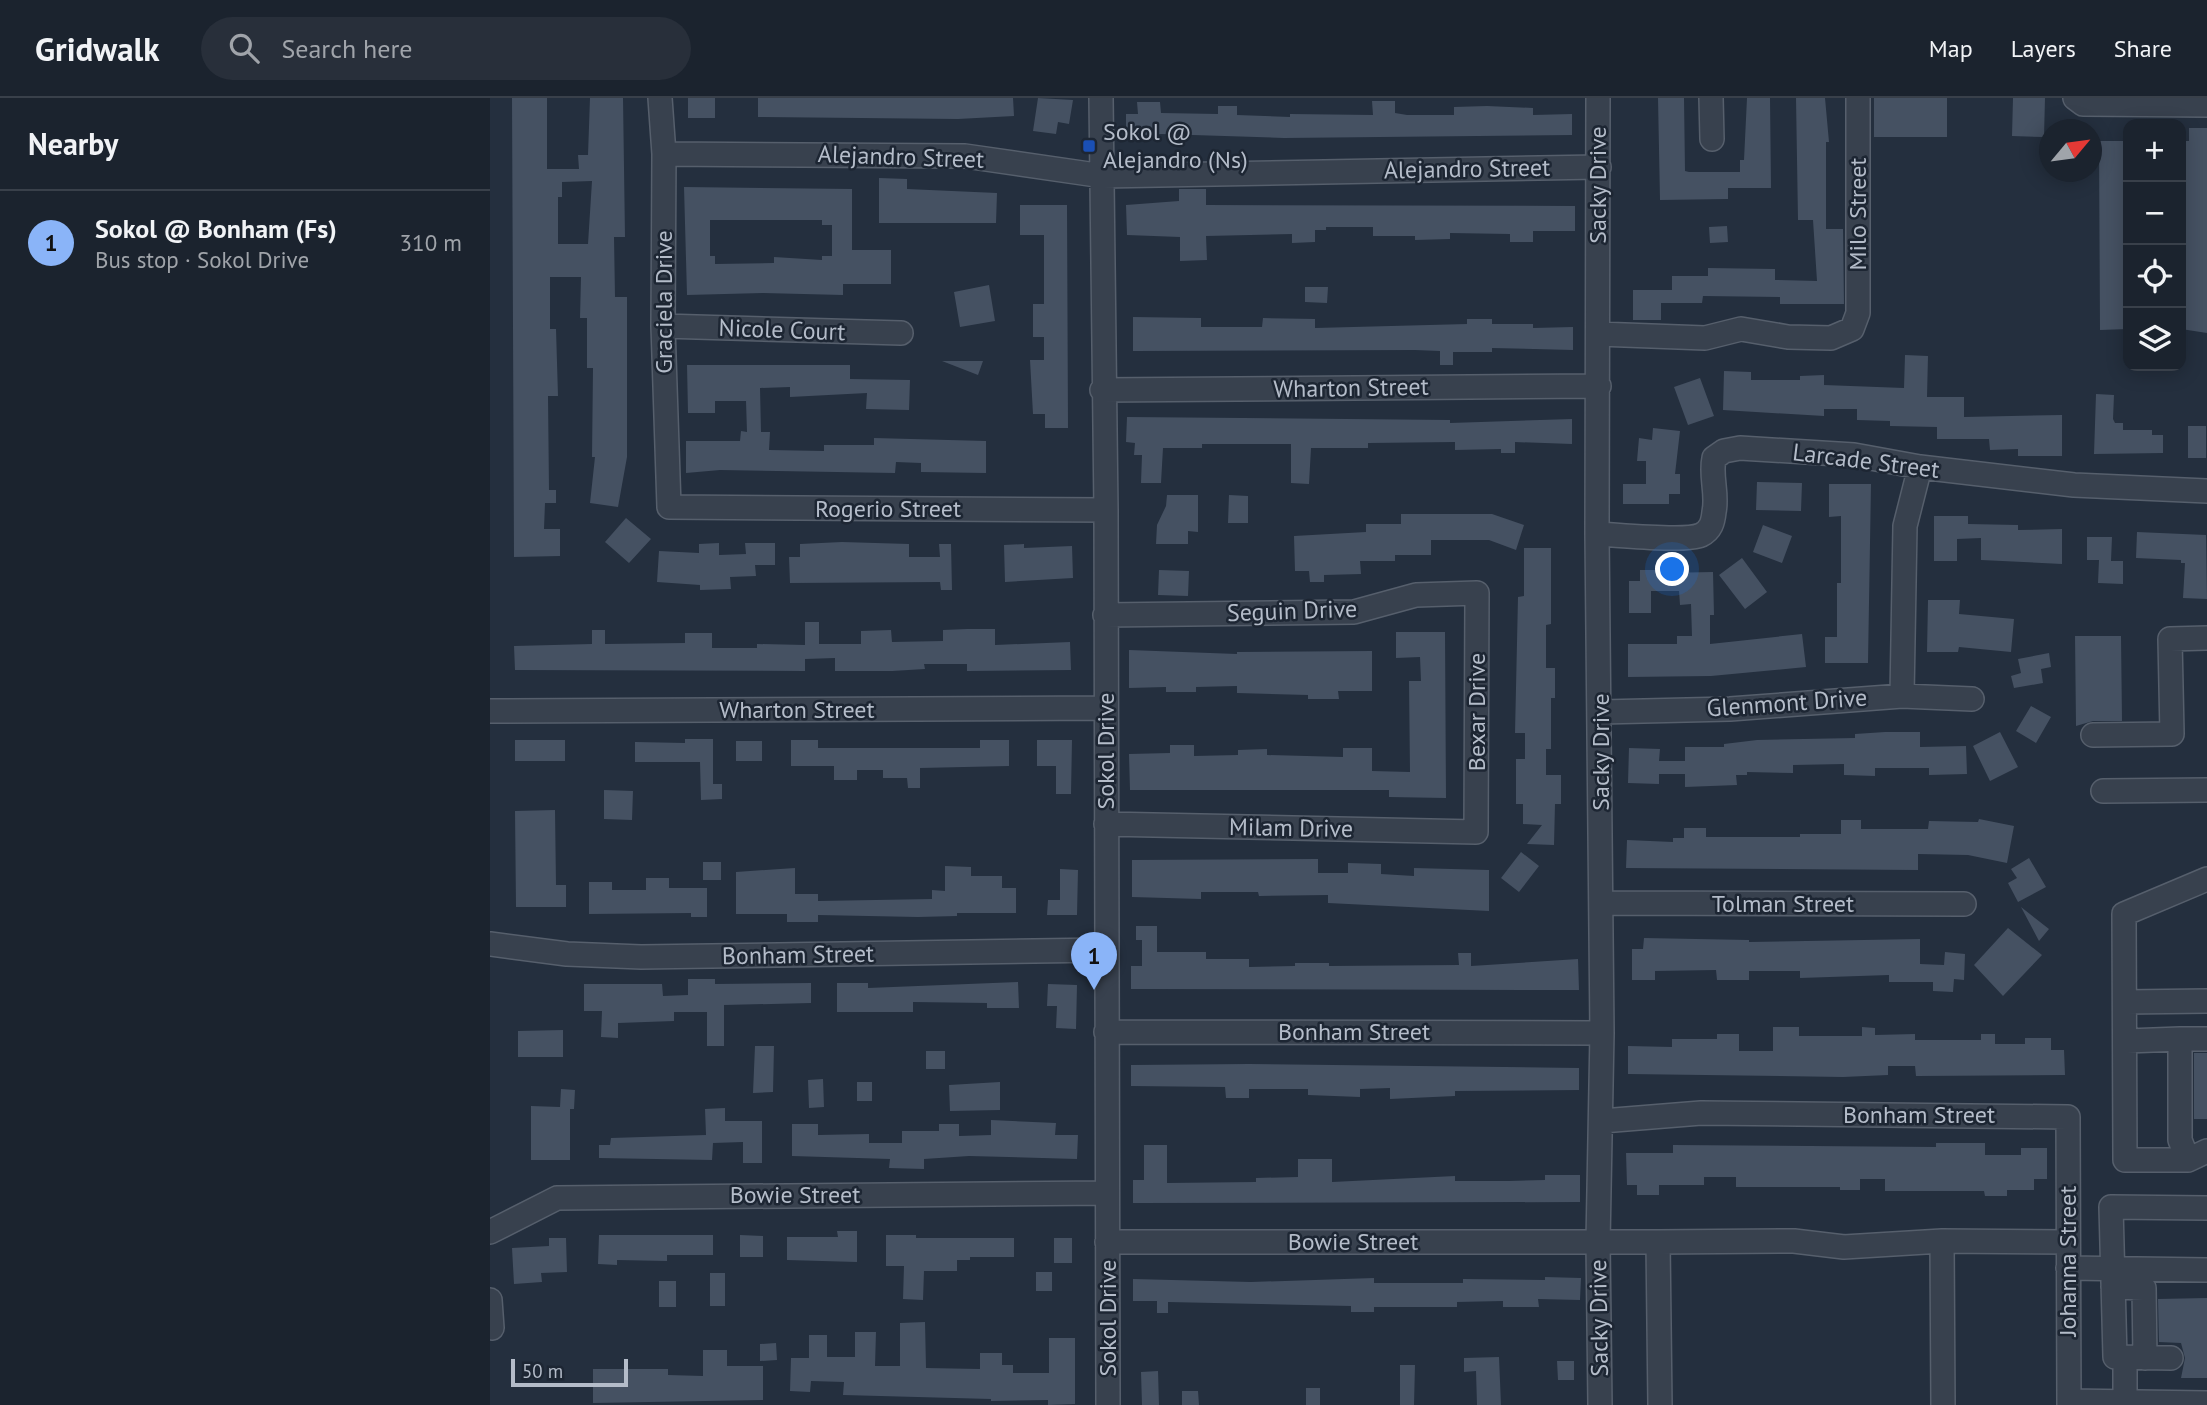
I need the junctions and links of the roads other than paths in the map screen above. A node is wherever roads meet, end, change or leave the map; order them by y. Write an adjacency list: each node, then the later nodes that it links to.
1 (660, 98): 9 (street, Graciela Drive)
2 (1101, 98): 11 (street, Sokol Drive)
3 (1598, 98): 10 (street, Sacky Drive)
4 (1711, 98): 8 (street)
5 (1858, 98): 14 (street, Milo Street)
6 (2079, 101): 7 (street)
7 (2204, 105)
8 (1712, 139)
9 (664, 154): 11 (street, Alejandro Street); 12 (street, Graciela Drive)
10 (1599, 167): 11 (street, Alejandro Street); 14 (street, Sacky Drive)
11 (1103, 176): 16 (street, Sokol Drive)
12 (663, 326): 13 (street, Nicole Court); 19 (street, Graciela Drive)
13 (901, 333)
14 (1598, 334): 15 (street, Sacky Drive)
15 (1599, 386): 16 (street, Wharton Street); 21 (street, Sacky Drive)
16 (1102, 390): 20 (street, Sokol Drive)
17 (1920, 467): 18 (street, Larcade Street); 21 (street, Larcade Street); 25 (street)
18 (2207, 491)
19 (669, 507): 20 (street, Rogerio Street)
20 (1106, 510): 23 (street, Sokol Drive)
21 (1598, 534): 29 (street, Sacky Drive)
22 (1477, 593): 23 (street, Seguin Drive); 34 (street, Bexar Drive)
23 (1105, 615): 27 (street, Sokol Drive)
24 (2207, 638): 30 (street)
25 (1902, 696): 26 (street, Glenmont Drive); 29 (street, Glenmont Drive)
26 (1972, 699)
27 (1105, 708): 28 (street, Wharton Street); 33 (street, Sokol Drive)
28 (490, 711)
29 (1601, 712): 36 (street, Sacky Drive)
30 (2093, 735)
31 (2207, 790): 32 (street)
32 (2103, 791)
33 (1106, 824): 34 (street, Milam Drive); 39 (street, Sokol Drive)
34 (1476, 832)
35 (2207, 880): 41 (street)
36 (1602, 903): 37 (street, Tolman Street); 43 (street, Sacky Drive)
37 (1964, 904)
38 (490, 944): 39 (street, Bonham Street)
39 (1106, 950): 42 (street, Sokol Drive)
40 (2207, 1001): 41 (street)
41 (2126, 1002): 46 (street)
42 (1106, 1032): 43 (street, Bonham Street); 50 (street, Sokol Drive)
43 (1602, 1033): 48 (street, Sacky Drive)
44 (2180, 1039): 45 (street); 46 (street); 49 (street)
45 (2207, 1039)
46 (2127, 1041): 49 (street)
47 (2068, 1116): 48 (street, Bonham Street); 57 (street, Johanna Street)
48 (1602, 1121): 55 (street, Sacky Drive)
49 (2197, 1156)
50 (1107, 1193): 52 (street, Bowie Street); 53 (street, Sokol Drive)
51 (2207, 1208): 60 (street)
52 (490, 1232)
53 (1107, 1241): 55 (street, Bowie Street); 68 (street, Sokol Drive)
54 (1942, 1241): 56 (street, Bowie Street); 57 (street, Bowie Street); 71 (street)
55 (1598, 1242): 56 (street, Bowie Street); 69 (street, Sacky Drive)
56 (1658, 1242): 70 (street)
57 (2068, 1242): 58 (street, Johanna Street)
58 (2068, 1268): 60 (street); 66 (street, Johanna Street)
59 (2207, 1270): 60 (street)
60 (2113, 1278): 63 (street)
61 (490, 1300): 62 (street)
62 (492, 1328)
63 (2135, 1358): 64 (street); 65 (street)
64 (2171, 1359)
65 (2125, 1402): 66 (street); 67 (street)
66 (2069, 1403)
67 (2207, 1403)
68 (1108, 1405)
69 (1600, 1405)
70 (1660, 1405)
71 (1943, 1405)

